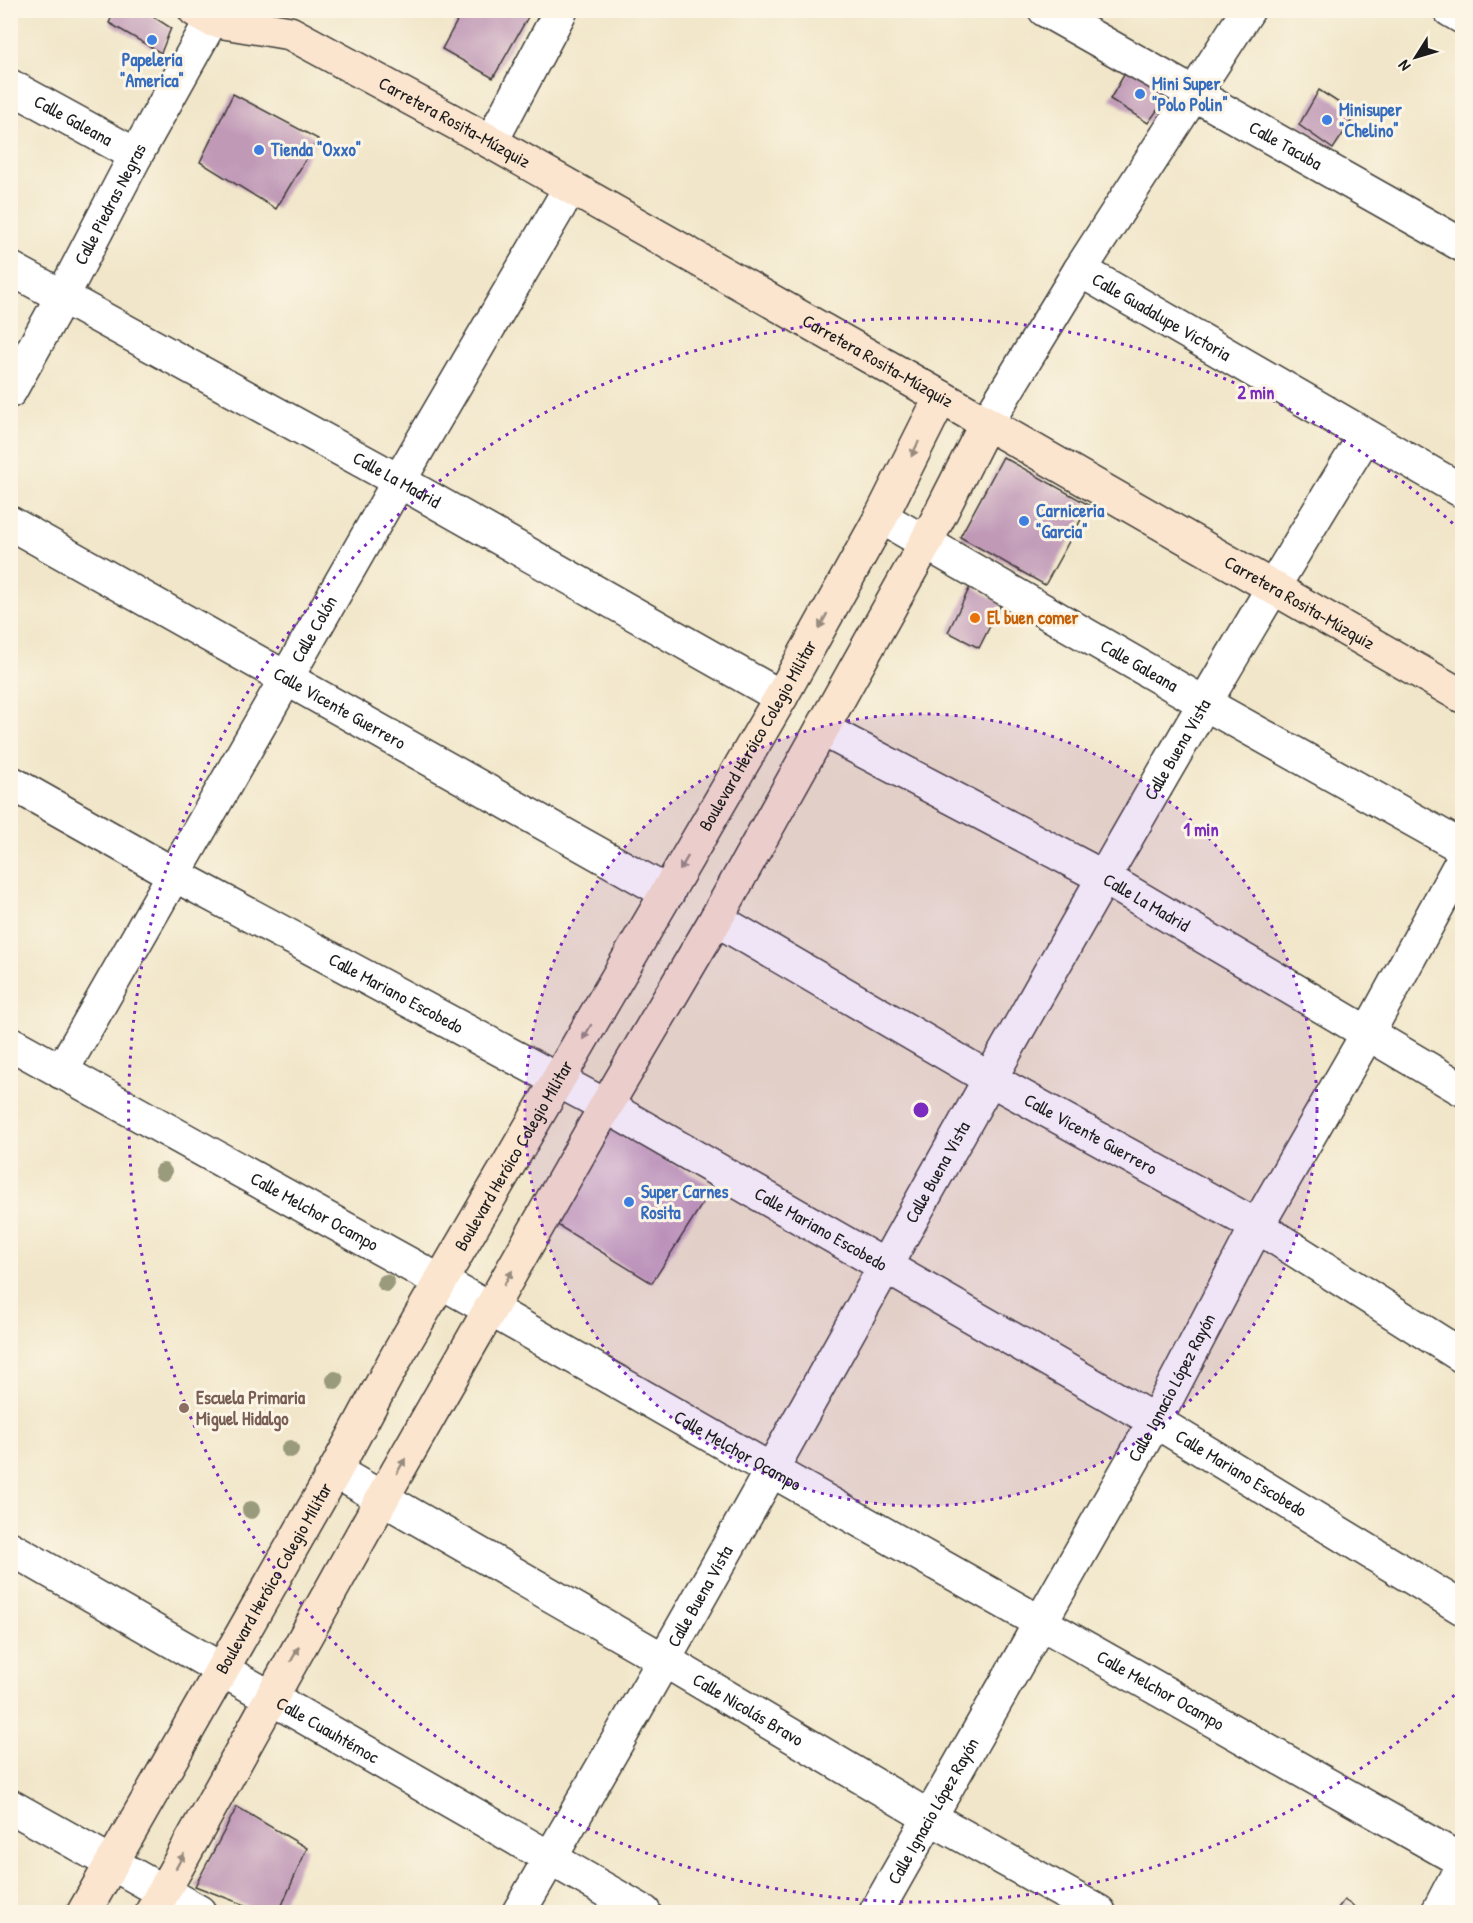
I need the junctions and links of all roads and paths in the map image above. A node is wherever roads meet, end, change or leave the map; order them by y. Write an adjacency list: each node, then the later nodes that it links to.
1 (561, 10): 10 (street)
2 (1045, 10): 9 (street, Calle Tacuba)
3 (1248, 10): 9 (street)
4 (1450, 10): 6 (street)
5 (208, 14): 7 (street, Carretera Rosita-Múzquiz); 11 (street, Calle Piedras Negras)
6 (1462, 17)
7 (280, 22): 10 (street, Carretera Rosita-Múzquiz)
8 (10, 86): 11 (street, Calle Galeana)
9 (1194, 94): 13 (street, Calle Tacuba); 15 (street)
10 (491, 142): 12 (street, Carretera Rosita-Múzquiz)
11 (136, 155): 16 (street, Calle Piedras Negras)
12 (570, 188): 18 (street, Carretera Rosita-Múzquiz); 21 (street, Calle Colón)
13 (1462, 245)
14 (10, 268): 16 (street, Calle La Madrid)
15 (1080, 270): 19 (street); 20 (street, Calle Guadalupe Victoria)
16 (62, 297): 17 (street, Calle Piedras Negras); 21 (street, Calle La Madrid)
17 (10, 391)
18 (941, 397): 19 (street, Carretera Rosita-Múzquiz); 23 (street, Boulevard Heróico Colegio Militar, one-way to 23)
19 (986, 424): 25 (street); 26 (street, Carretera Rosita-Múzquiz)
20 (1365, 436): 22 (street, Calle Guadalupe Victoria); 26 (street, Calle Buena Vista)
21 (399, 481): 27 (street, Calle Colón); 29 (street, Calle La Madrid)
22 (1462, 491)
23 (881, 517): 25 (street, Calle Galeana); 29 (street, Boulevard Heróico Colegio Militar, one-way to 29)
24 (10, 523): 27 (street, Calle Vicente Guerrero)
25 (925, 544): 30 (street, Calle Galeana); 31 (street)
26 (1271, 588): 28 (street, Carretera Rosita-Múzquiz); 30 (street, Calle Buena Vista)
27 (287, 680): 35 (street, Calle Colón); 37 (street, Calle Vicente Guerrero)
28 (1462, 696)
29 (781, 697): 37 (street, Boulevard Heróico Colegio Militar, one-way to 37)
30 (1204, 704): 33 (street, Calle Galeana); 36 (street, Calle Buena Vista)
31 (822, 729): 36 (street, Calle La Madrid); 38 (street)
32 (10, 782): 35 (street, Calle Mariano Escobedo)
33 (1462, 847)
34 (1462, 861): 39 (street, Calle Ignacio López Rayón)
35 (175, 874): 41 (street, Calle Colón); 43 (street, Calle Mariano Escobedo)
36 (1103, 877): 39 (street, Calle La Madrid); 42 (street, Calle Buena Vista)
37 (668, 893): 43 (street, Boulevard Heróico Colegio Militar, one-way to 43)
38 (716, 919): 42 (street, Calle Vicente Guerrero); 45 (street)
39 (1368, 1033): 44 (street, Calle La Madrid); 46 (street, Calle Ignacio López Rayón)
40 (10, 1043): 41 (street, Calle Melchor Ocampo)
41 (61, 1072): 48 (street, Calle Melchor Ocampo)
42 (990, 1079): 46 (street, Calle Vicente Guerrero); 47 (street, Calle Buena Vista)
43 (559, 1080): 45 (street, Calle Mariano Escobedo); 48 (street, Boulevard Heróico Colegio Militar)
44 (1462, 1089)
45 (606, 1106): 47 (street, Calle Mariano Escobedo); 49 (street, one-way to 45)
46 (1257, 1226): 50 (street, Calle Vicente Guerrero); 51 (street, Calle Ignacio López Rayón)
47 (884, 1266): 51 (street, Calle Mariano Escobedo); 52 (street, Calle Buena Vista)
48 (441, 1282): 49 (street, Calle Melchor Ocampo); 53 (street, Boulevard Heróico Colegio Militar)
49 (490, 1309): 52 (street, Calle Melchor Ocampo); 54 (street, one-way to 49)
50 (1462, 1356)
51 (1155, 1421): 56 (street, Calle Mariano Escobedo); 57 (street, Calle Ignacio López Rayón)
52 (771, 1470): 57 (street, Calle Melchor Ocampo); 58 (street, Calle Buena Vista)
53 (335, 1471): 54 (street, Calle Nicolás Bravo); 59 (street, Boulevard Heróico Colegio Militar)
54 (383, 1497): 58 (street, Calle Nicolás Bravo); 60 (street, one-way to 54)
55 (10, 1548): 59 (street, Calle Cuauhtémoc)
56 (1462, 1608)
57 (1040, 1623): 62 (street, Calle Ignacio López Rayón); 64 (street, Calle Melchor Ocampo)
58 (664, 1660): 62 (street, Calle Nicolás Bravo); 63 (street, Calle Buena Vista)
59 (221, 1669): 60 (street, Calle Cuauhtémoc); 65 (street, Boulevard Heróico Colegio Militar)
60 (270, 1697): 63 (street, Calle Cuauhtémoc); 67 (street, one-way to 60)
61 (10, 1806): 65 (street)
62 (929, 1817): 72 (street, Calle Ignacio López Rayón); 73 (street, Calle Nicolás Bravo)
63 (550, 1857): 70 (street, Calle Buena Vista); 71 (street, Calle Cuauhtémoc)
64 (1462, 1861)
65 (112, 1863): 67 (street); 68 (street, Boulevard Heróico Colegio Militar)
66 (1462, 1866): 74 (street)
67 (158, 1902): 69 (street)
68 (84, 1912)
69 (199, 1912)
70 (519, 1912)
71 (644, 1912)
72 (876, 1912)
73 (1099, 1912)
74 (1438, 1912)

